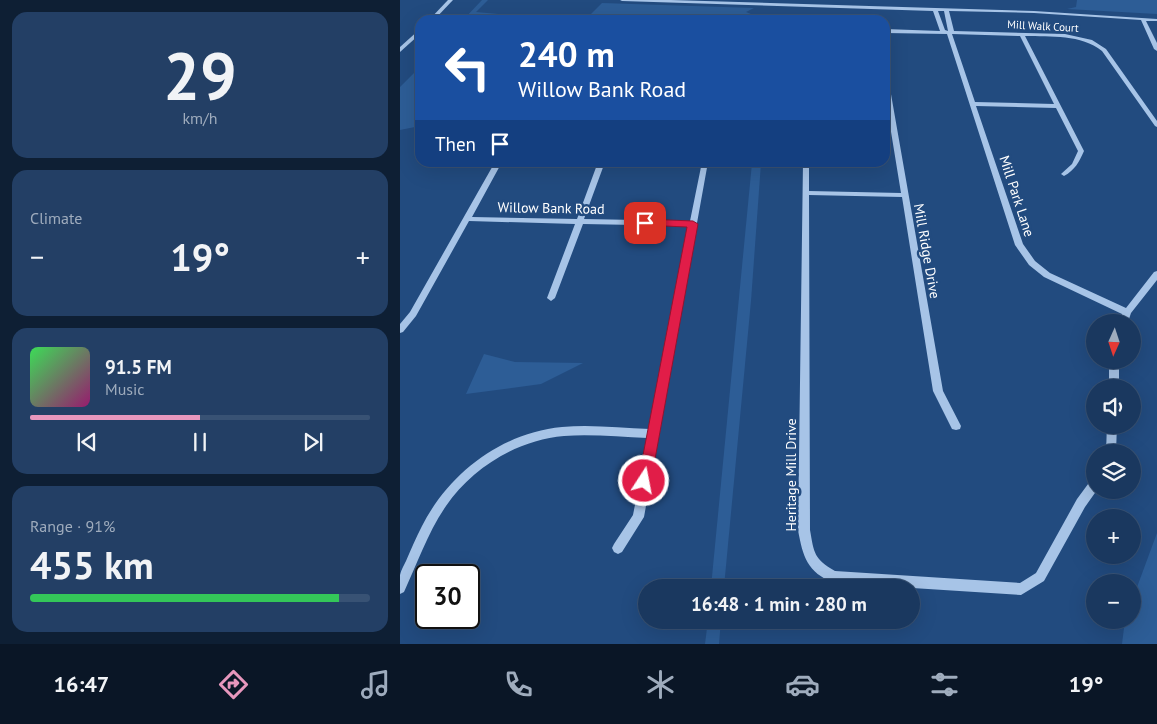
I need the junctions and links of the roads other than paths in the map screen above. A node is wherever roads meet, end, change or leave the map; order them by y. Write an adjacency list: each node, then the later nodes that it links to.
1 (452, 0): 5 (street)
2 (622, 0): 3 (street)
3 (935, 10): 4 (street); 9 (street, Mill Park Lane)
4 (946, 10): 6 (street); 9 (street, Mill Park Lane)
5 (436, 15)
6 (1143, 19): 7 (street); 13 (street)
7 (1157, 20)
8 (890, 31): 9 (street, Mill Walk Court)
9 (949, 33): 10 (street, Mill Walk Court); 14 (street, Mill Park Lane)
10 (1022, 35): 16 (street); 17 (street, Mill Walk Court)
11 (415, 36): 12 (street)
12 (400, 50)
13 (1157, 50)
14 (974, 104): 16 (street); 30 (street, Mill Park Lane)
15 (890, 106): 24 (street, Mill Ridge Drive)
16 (1058, 106): 22 (street)
17 (1157, 125)
18 (496, 167): 25 (street)
19 (600, 167): 26 (street)
20 (704, 167): 27 (street)
21 (806, 167): 23 (street, Heritage Mill Drive)
22 (1064, 174)
23 (806, 193): 24 (street); 34 (street, Heritage Mill Drive)
24 (905, 195): 32 (street, Mill Ridge Drive)
25 (469, 219): 26 (street, Willow Bank Road); 31 (street)
26 (580, 221): 27 (street, Willow Bank Road); 29 (street)
27 (693, 224): 33 (street)
28 (1157, 274): 30 (street)
29 (551, 298)
30 (1127, 312)
31 (400, 330)
32 (956, 426)
33 (654, 434): 35 (street); 36 (street)
34 (1086, 496)
35 (618, 548)
36 (400, 588)

